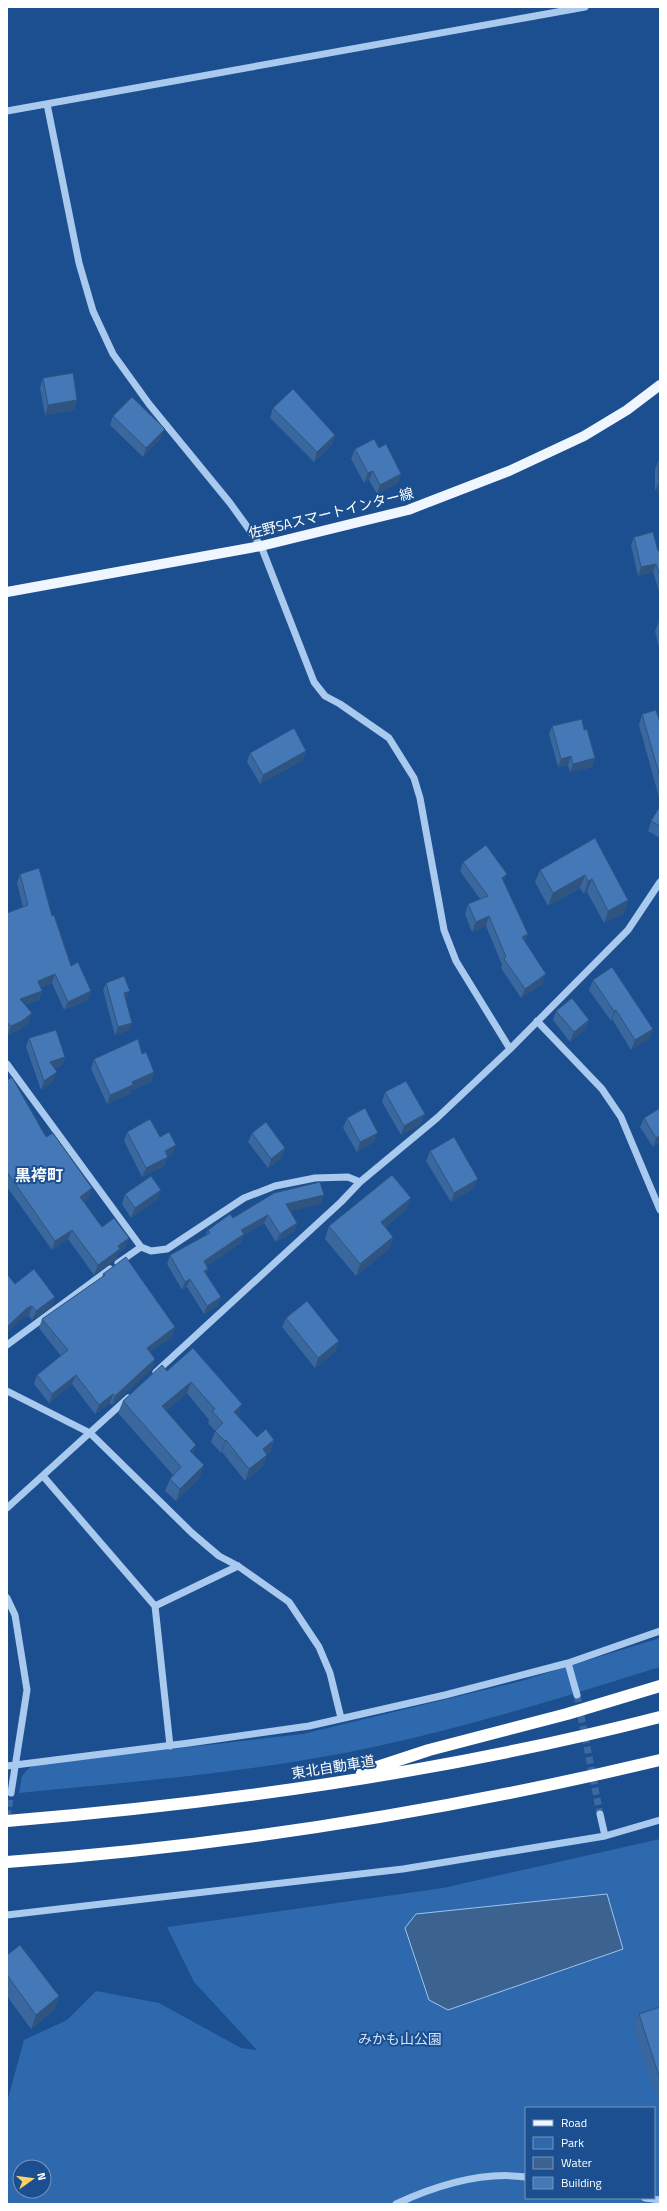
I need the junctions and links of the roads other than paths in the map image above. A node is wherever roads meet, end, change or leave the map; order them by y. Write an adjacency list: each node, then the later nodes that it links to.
1 (585, 7): 2 (street)
2 (47, 104): 3 (street); 5 (street)
3 (7, 111)
4 (660, 385): 5 (main road, 佐野SAスマートインター線)
5 (261, 546): 6 (main road, 佐野SAスマートインター線); 9 (street)
6 (7, 592)
7 (660, 882): 8 (street)
8 (537, 1021): 9 (street); 12 (street)
9 (510, 1049): 11 (street)
10 (7, 1064): 14 (street)
11 (360, 1182): 14 (street); 16 (street)
12 (656, 1191): 13 (street)
13 (660, 1210)
14 (141, 1247): 15 (street)
15 (7, 1345)
16 (148, 1379)
17 (136, 1390): 19 (street)
18 (7, 1391): 19 (street)
19 (90, 1433): 20 (street); 22 (street)
20 (42, 1476): 21 (street); 24 (street)
21 (7, 1508)
22 (238, 1566): 24 (street); 30 (street)
23 (7, 1598): 33 (street)
24 (155, 1606): 31 (street)
25 (660, 1632): 26 (street)
26 (568, 1662): 28 (street); 30 (street)
27 (660, 1686): 35 (highway)
28 (577, 1696)
29 (660, 1717): 35 (highway, 東北自動車道)
30 (341, 1718): 31 (street)
31 (170, 1746): 33 (street)
32 (660, 1760): 41 (highway)
33 (16, 1765): 34 (street); 36 (street)
34 (7, 1766)
35 (328, 1783): 39 (highway, 東北自動車道)
36 (11, 1794)
37 (600, 1814): 40 (street)
38 (660, 1820): 40 (street)
39 (7, 1821)
40 (605, 1836): 42 (street)
41 (7, 1862)
42 (7, 1915)
43 (525, 2177): 44 (street)
44 (396, 2204)

